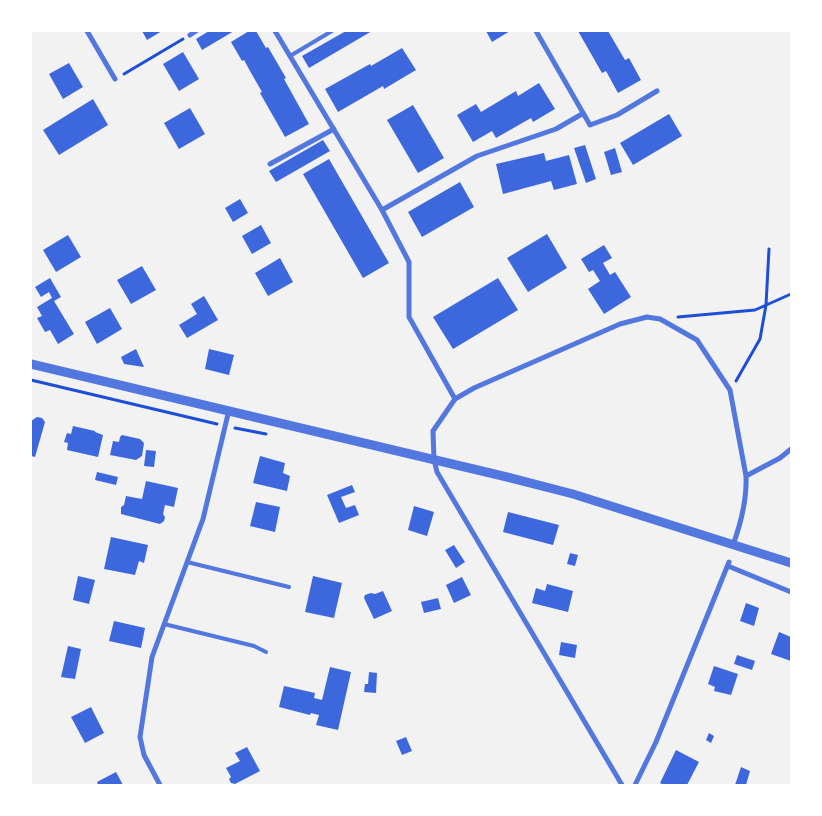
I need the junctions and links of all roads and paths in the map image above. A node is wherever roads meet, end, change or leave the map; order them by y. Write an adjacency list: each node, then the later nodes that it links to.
1 (88, 31): 8 (street)
2 (196, 31): 6 (street)
3 (275, 31): 7 (street)
4 (332, 31): 7 (lane)
5 (536, 31): 10 (street)
6 (190, 35): 8 (path)
7 (290, 56): 11 (street)
8 (115, 79)
9 (657, 91): 10 (street)
10 (582, 114): 13 (street)
11 (334, 129): 12 (street); 13 (street)
12 (270, 164)
13 (382, 210): 20 (street)
14 (769, 249): 16 (path)
15 (791, 294): 16 (path)
16 (766, 305): 17 (path); 19 (path)
17 (660, 319): 19 (street); 20 (street)
18 (31, 364): 21 (street)
19 (730, 390): 24 (street)
20 (455, 398): 23 (street)
21 (229, 410): 23 (street); 26 (street)
22 (791, 449): 24 (street)
23 (434, 460): 25 (street); 33 (street)
24 (746, 476): 25 (street)
25 (733, 545): 27 (street)
26 (187, 562): 28 (lane); 30 (street)
27 (791, 563)
28 (288, 587)
29 (791, 592): 34 (street)
30 (164, 624): 31 (lane); 32 (street)
31 (266, 652)
32 (160, 785)
33 (622, 785)
34 (635, 785)

